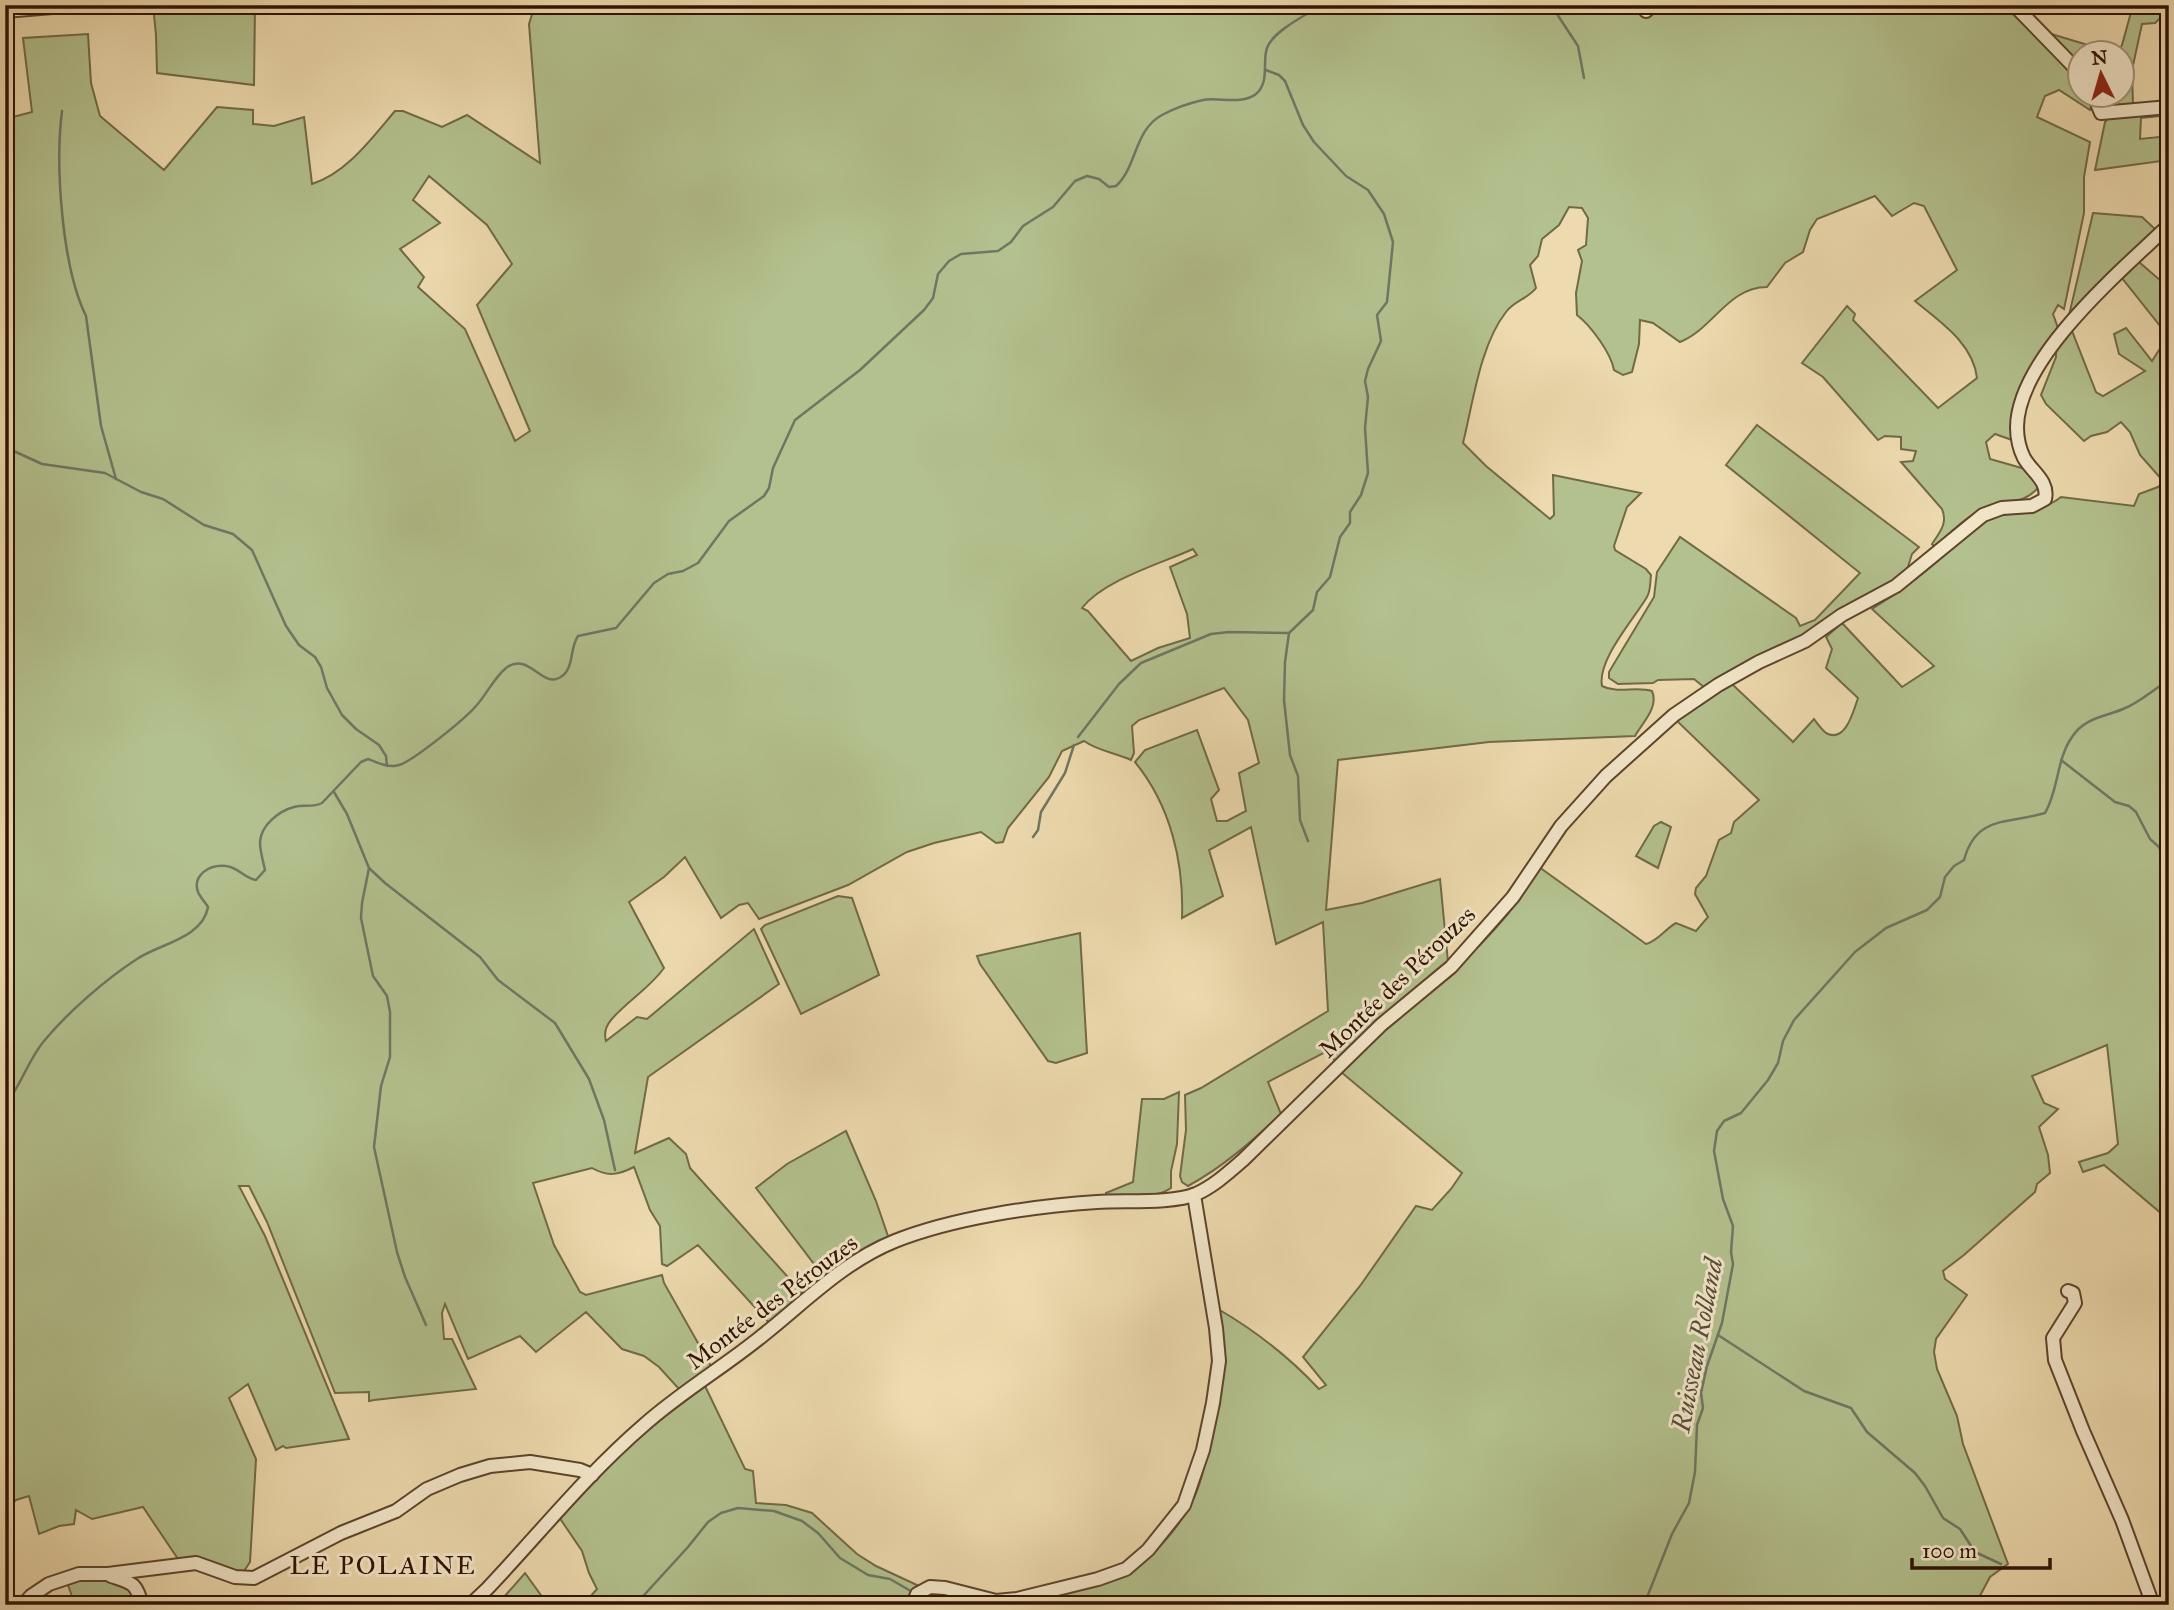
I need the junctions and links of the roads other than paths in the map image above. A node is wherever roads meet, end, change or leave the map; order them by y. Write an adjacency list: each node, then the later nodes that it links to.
1 (76, 5): 3 (street)
2 (2014, 5): 4 (street)
3 (5, 11)
4 (2066, 59)
5 (2169, 107): 6 (street)
6 (2099, 108)
7 (2169, 225): 8 (street, Montée des Pérouzes)
8 (1194, 1195): 10 (street, Montée des Pérouzes); 15 (street)
9 (2067, 1291): 16 (street)
10 (592, 1475): 11 (street); 14 (street, Montée des Pérouzes)
11 (108, 1574): 12 (street); 13 (street)
12 (23, 1605)
13 (142, 1605)
14 (470, 1605)
15 (913, 1605)
16 (2154, 1605)

